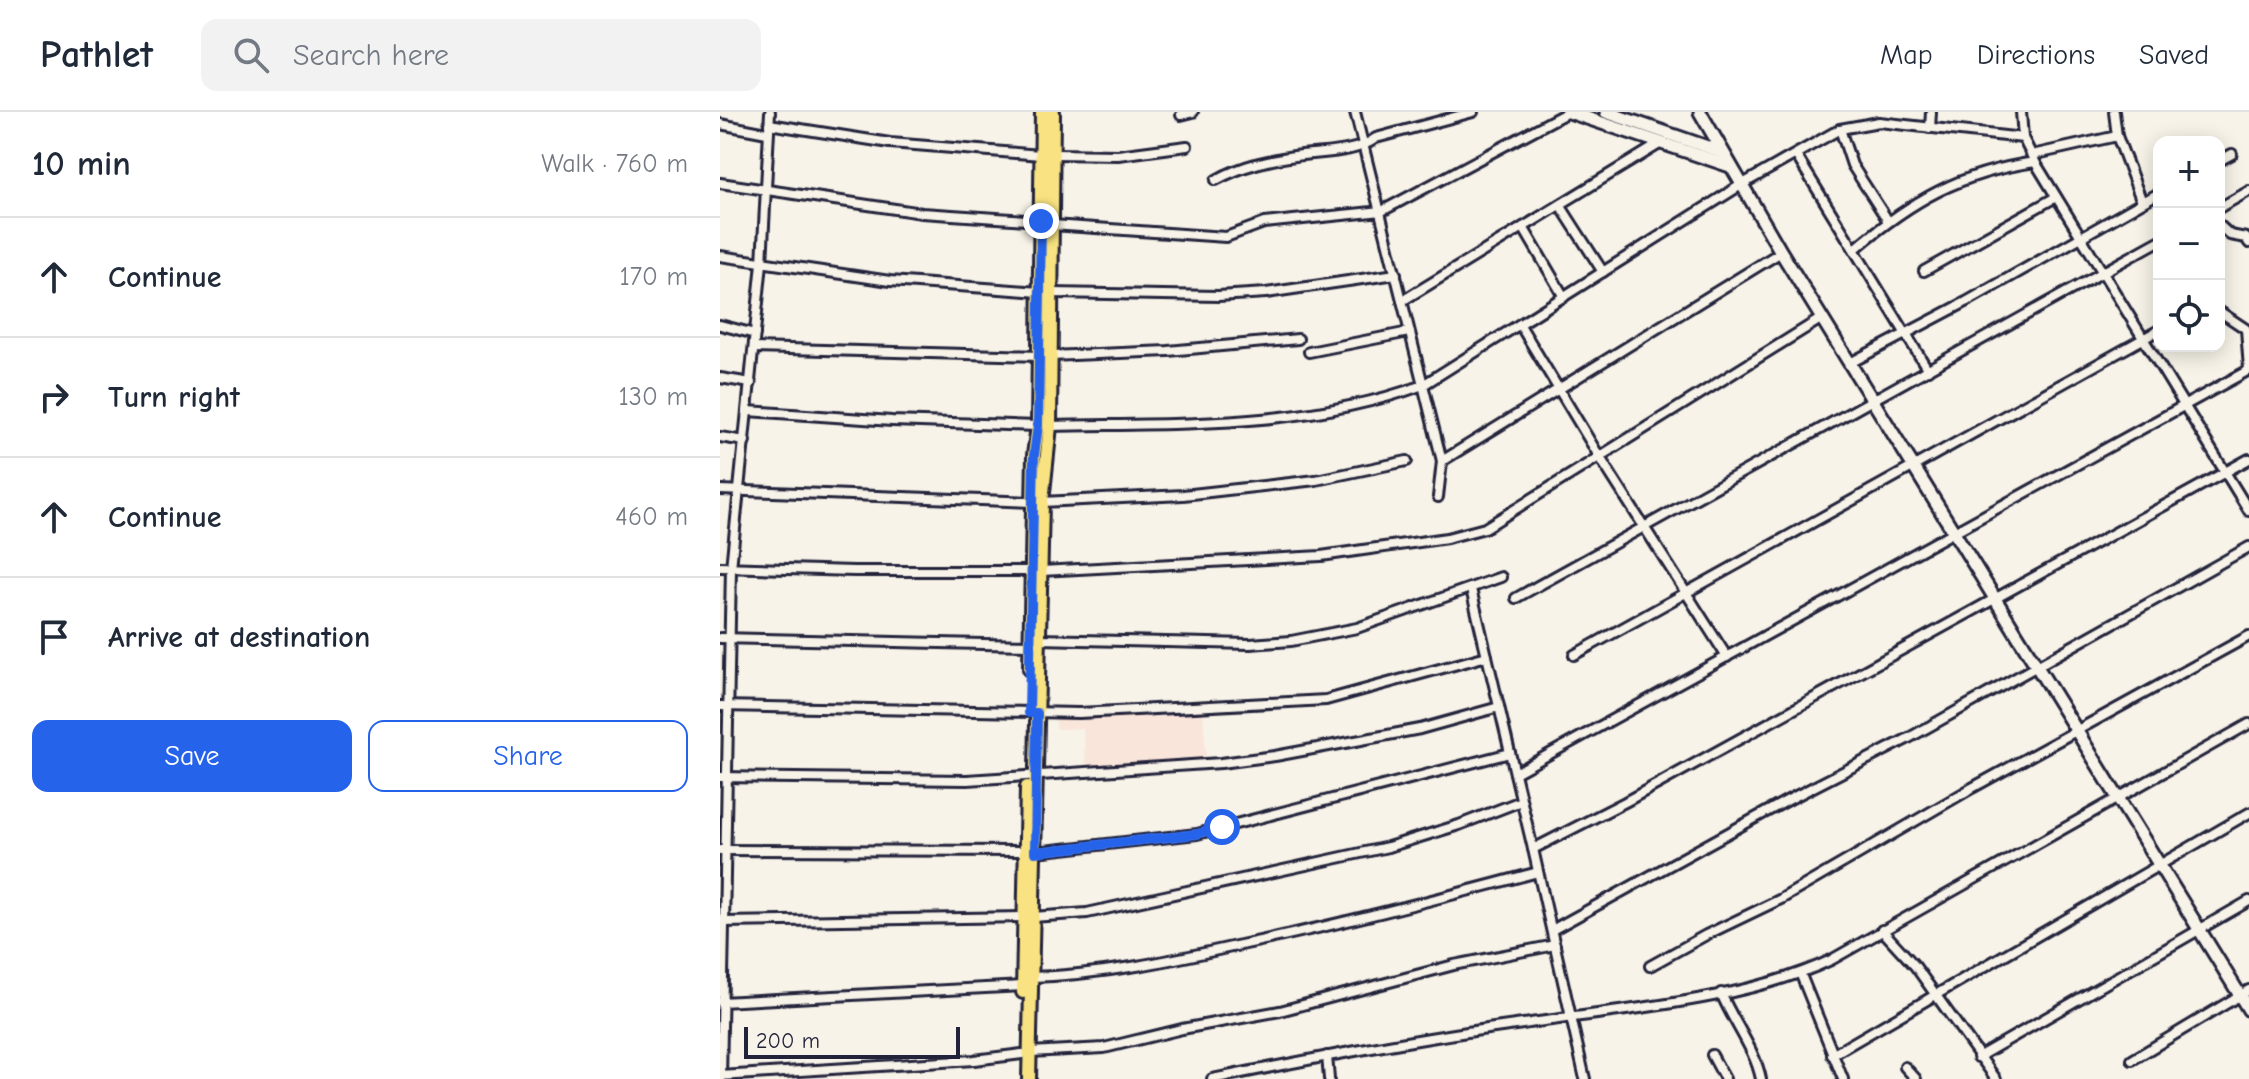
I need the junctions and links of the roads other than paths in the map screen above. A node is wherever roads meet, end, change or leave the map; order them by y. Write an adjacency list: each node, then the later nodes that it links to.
1 (770, 112): 17 (street)
2 (1042, 112): 25 (main road)
3 (1053, 112): 25 (main road)
4 (1193, 112): 13 (street)
5 (1355, 112): 23 (street)
6 (1473, 112): 23 (street)
7 (1569, 112): 21 (main road); 41 (street)
8 (1606, 112): 24 (main road)
9 (1700, 112): 24 (main road)
10 (1931, 112): 16 (street)
11 (2021, 112): 20 (street)
12 (2114, 112): 19 (street)
13 (1181, 115)
14 (1879, 117): 16 (street); 18 (street)
15 (720, 124): 17 (street)
16 (1930, 128): 20 (street)
17 (768, 129): 25 (street); 34 (street)
18 (1840, 129): 27 (street); 42 (street)
19 (2117, 136): 29 (street); 38 (street)
20 (2023, 138): 29 (street)
21 (1661, 143): 30 (main road); 39 (street)
22 (1187, 146): 25 (street)
23 (1365, 146): 31 (street); 41 (street)
24 (1722, 152): 30 (main road)
25 (1047, 154): 43 (main road)
26 (2232, 154): 28 (street)
27 (1796, 155): 33 (street); 49 (street)
28 (2225, 158)
29 (2034, 159): 37 (street); 42 (street)
30 (1730, 166): 33 (main road)
31 (1216, 180)
32 (720, 183): 34 (street)
33 (1741, 185): 50 (main road); 54 (street)
34 (768, 191): 43 (street); 52 (street)
35 (2249, 191): 40 (street)
36 (2153, 196): 38 (street)
37 (2056, 197): 46 (street); 53 (street)
38 (2142, 202): 46 (street)
39 (1560, 205): 44 (street); 54 (street)
40 (2225, 205)
41 (1382, 211): 43 (street); 56 (street)
42 (1888, 221): 49 (street)
43 (1046, 223): 57 (main road)
44 (1523, 227): 58 (street); 59 (street)
45 (2225, 230): 47 (street)
46 (2081, 236): 55 (street); 66 (street)
47 (2249, 243)
48 (2153, 244): 55 (street)
49 (1855, 249): 66 (street)
50 (1781, 252): 61 (main road); 80 (street)
51 (720, 256): 52 (street)
52 (762, 263): 57 (street); 68 (street)
53 (1924, 271)
54 (1603, 272): 58 (street)
55 (2103, 272): 70 (street); 75 (street)
56 (1396, 274): 57 (street); 59 (street)
57 (1046, 293): 73 (main road)
58 (1564, 297): 63 (street)
59 (1402, 301): 65 (street)
60 (2225, 315): 64 (street)
61 (1822, 318): 74 (main road); 87 (street)
62 (720, 325): 68 (street)
63 (1520, 325): 79 (street); 80 (street)
64 (2247, 329): 76 (street)
65 (1409, 332): 72 (street); 79 (street)
66 (1906, 333): 74 (street); 75 (street)
67 (2153, 333): 70 (street)
68 (755, 334): 71 (street)
69 (1298, 339): 73 (street)
70 (2143, 339): 82 (street); 91 (street)
71 (754, 348): 73 (street); 78 (street)
72 (1309, 352)
73 (1044, 356): 84 (main road)
74 (1850, 363): 81 (main road)
75 (1928, 370): 81 (street)
76 (2249, 370): 82 (street)
77 (720, 378): 78 (street)
78 (751, 383): 83 (street)
79 (1423, 385): 84 (street); 90 (street)
80 (1559, 388): 87 (street); 90 (street)
81 (1873, 401): 91 (main road); 98 (street)
82 (2184, 405): 92 (street); 99 (street)
83 (748, 411): 84 (street); 86 (street)
84 (1044, 426): 96 (main road)
85 (720, 437): 86 (street)
86 (745, 441): 94 (street)
87 (1599, 456): 98 (street); 103 (street)
88 (2249, 459): 92 (street)
89 (1407, 461): 96 (street)
90 (1442, 461): 95 (street)
91 (1913, 466): 99 (main road); 106 (street)
92 (2225, 472): 97 (street); 108 (street)
93 (720, 490): 94 (street)
94 (738, 492): 96 (street); 102 (street)
95 (1438, 497)
96 (1038, 502): 103 (main road)
97 (2249, 511)
98 (1645, 528): 106 (street); 107 (street)
99 (1954, 533): 108 (main road); 115 (street)
100 (2249, 547): 116 (street)
101 (720, 567): 102 (street)
102 (731, 568): 103 (street); 111 (street)
103 (1036, 571): 112 (main road)
104 (1501, 577): 105 (street)
105 (1471, 589): 112 (street); 114 (street)
106 (1685, 592): 113 (street); 115 (street)
107 (1516, 598)
108 (1995, 599): 116 (main road); 129 (street)
109 (2249, 636): 121 (street)
110 (720, 638): 111 (street)
111 (731, 638): 112 (street); 117 (street)
112 (1035, 642): 119 (main road)
113 (1574, 655)
114 (1487, 656): 118 (street); 119 (street)
115 (1727, 657): 123 (street)
116 (2035, 665): 121 (main road); 137 (street)
117 (724, 706): 119 (street); 125 (street)
118 (1499, 707): 122 (street); 124 (street)
119 (1033, 713): 124 (main road)
120 (2249, 724): 126 (street)
121 (2076, 731): 126 (main road); 141 (street)
122 (1510, 753): 123 (street); 131 (street)
123 (1515, 773): 127 (street)
124 (1032, 775): 125 (street); 131 (main road)
125 (723, 778): 130 (street)
126 (2117, 797): 132 (main road); 138 (street)
127 (1521, 801): 129 (street); 135 (street)
128 (2249, 813): 132 (street)
129 (1533, 849): 133 (street)
130 (723, 850): 131 (street); 136 (street)
131 (1030, 852): 135 (main road)
132 (2158, 864): 139 (main road); 146 (street)
133 (1538, 872): 137 (street); 143 (street)
134 (2249, 901): 139 (street)
135 (1029, 917): 136 (street); 143 (main road)
136 (722, 922): 147 (street)
137 (1552, 930): 140 (street)
138 (1882, 930): 142 (street); 146 (street)
139 (2200, 930): 144 (main road); 154 (street)
140 (1555, 945): 149 (street); 150 (street)
141 (1650, 966)
142 (1801, 975): 145 (street); 152 (street)
143 (1027, 982): 147 (street); 150 (main road)
144 (2244, 992): 148 (main road); 155 (street)
145 (1721, 993): 149 (street); 164 (street)
146 (1937, 995): 152 (street); 154 (street)
147 (721, 1002): 157 (street)
148 (2249, 1010)
149 (1571, 1017): 153 (street); 162 (street)
150 (1026, 1053): 157 (street); 158 (main road); 159 (main road)
151 (1712, 1055): 163 (street)
152 (1832, 1055): 165 (street)
153 (1327, 1056): 160 (street); 161 (street)
154 (1978, 1057): 167 (street)
155 (2132, 1060)
156 (1905, 1067): 166 (street)
157 (721, 1077)
158 (1021, 1079)
159 (1029, 1079)
160 (1212, 1079)
161 (1329, 1079)
162 (1585, 1079)
163 (1725, 1079)
164 (1761, 1079)
165 (1843, 1079)
166 (1916, 1079)
167 (1996, 1079)

